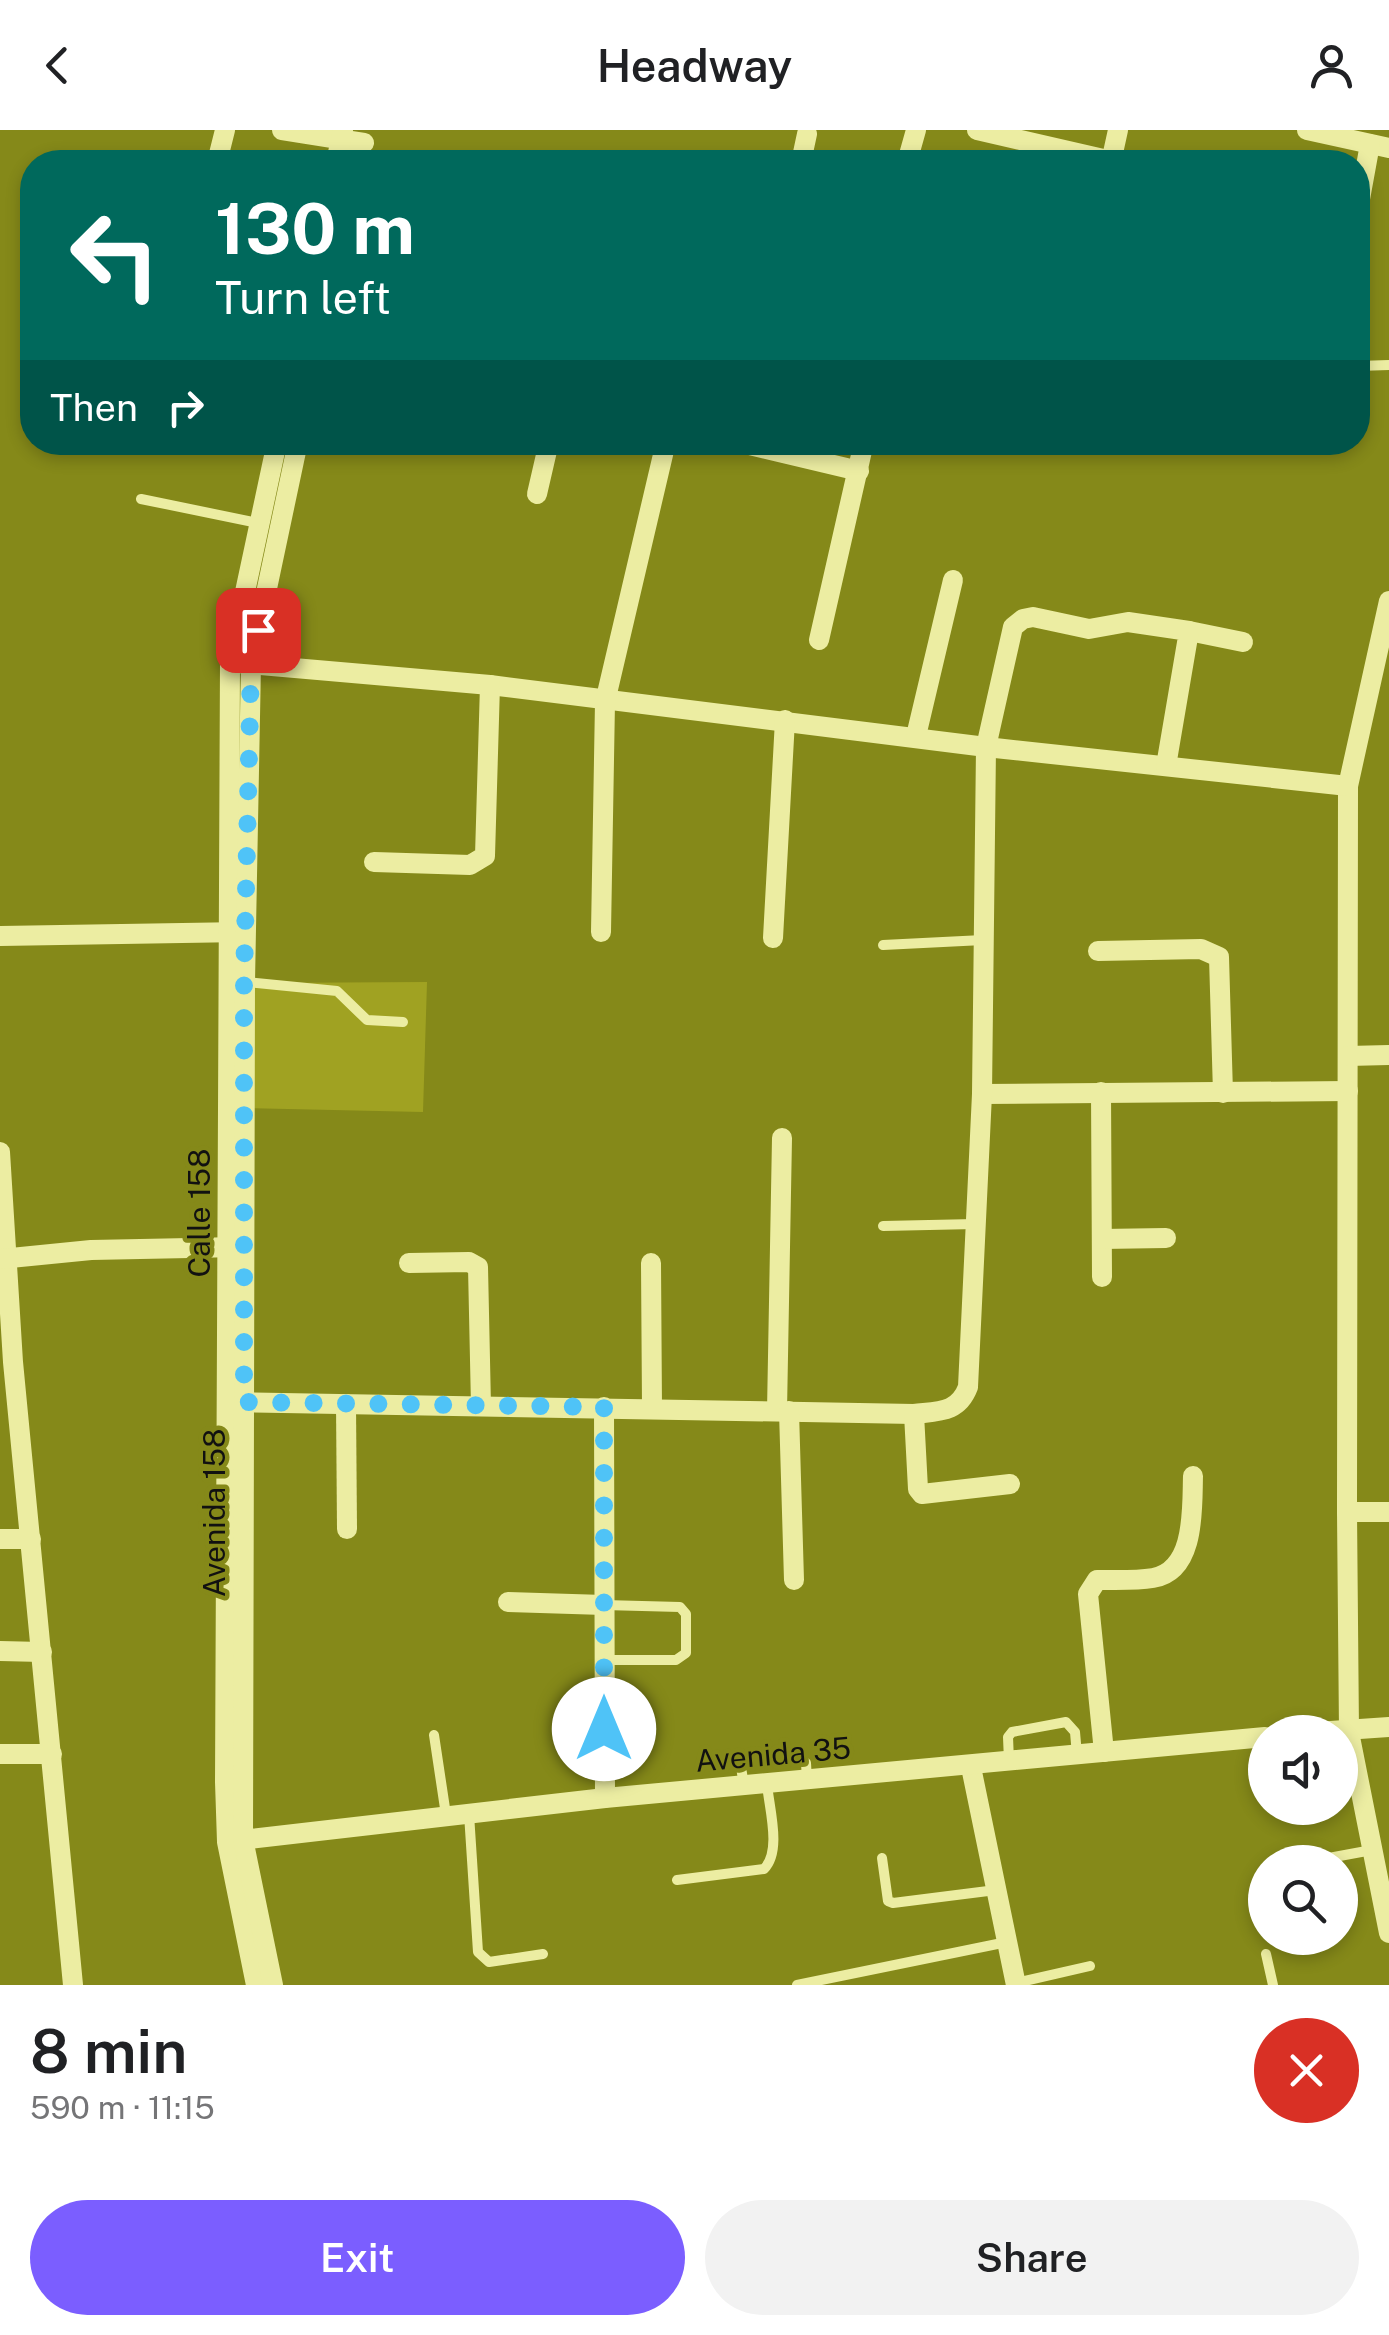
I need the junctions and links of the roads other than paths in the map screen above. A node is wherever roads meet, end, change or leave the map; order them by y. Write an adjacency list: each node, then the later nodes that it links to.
1 (282, 130): 5 (street)
2 (977, 130): 9 (street)
3 (1307, 130): 7 (street)
4 (807, 134): 8 (street)
5 (342, 135): 6 (street)
6 (364, 145)
7 (1380, 146): 10 (street)
8 (804, 150)
9 (1061, 150)
10 (1370, 175)
11 (276, 455): 20 (street, Calle 158)
12 (294, 455): 20 (street)
13 (546, 455): 18 (street)
14 (663, 455): 28 (street)
15 (793, 455): 17 (street)
16 (862, 455): 17 (street)
17 (859, 470): 24 (street)
18 (537, 494)
19 (141, 499): 20 (lane)
20 (270, 526): 26 (street, Calle 158)
21 (953, 580): 30 (street)
22 (1389, 601): 33 (street)
23 (1189, 631): 25 (street); 31 (street); 32 (street)
24 (818, 640)
25 (1242, 642)
26 (241, 663): 27 (street); 35 (street, Calle 158)
27 (490, 685): 28 (street); 34 (street)
28 (606, 702): 29 (street); 36 (street)
29 (785, 720): 30 (street); 38 (street)
30 (916, 736): 31 (street)
31 (986, 746): 32 (street); 39 (street)
32 (1166, 766): 33 (street)
33 (1348, 786): 45 (street)
34 (374, 862)
35 (238, 932): 37 (street); 42 (street, Avenida 158); 56 (street, Calle 158)
36 (601, 932)
37 (0, 936)
38 (773, 938)
39 (984, 940): 40 (lane); 49 (street)
40 (883, 945)
41 (1098, 951): 48 (street)
42 (244, 982): 43 (lane); 56 (street, Avenida 158)
43 (403, 1022)
44 (1389, 1055): 45 (street)
45 (1348, 1056): 46 (street)
46 (1348, 1091): 48 (street); 71 (street)
47 (1101, 1092): 48 (street); 49 (street); 55 (street)
48 (1223, 1093)
49 (982, 1094): 52 (street)
50 (782, 1138): 67 (street)
51 (0, 1157): 57 (street)
52 (976, 1224): 53 (lane); 68 (street)
53 (882, 1226)
54 (1166, 1238): 55 (street)
55 (1102, 1239): 60 (street)
56 (237, 1247): 57 (street); 62 (street, Avenida 158)
57 (4, 1258): 61 (street)
58 (410, 1262): 64 (street)
59 (651, 1263): 66 (street)
60 (1102, 1277)
61 (6, 1363): 75 (street)
62 (236, 1402): 63 (street); 100 (street, Avenida 158)
63 (346, 1404): 64 (street); 73 (street)
64 (481, 1406): 65 (street)
65 (604, 1407): 66 (street); 78 (street)
66 (652, 1407): 67 (street)
67 (783, 1411): 68 (street); 76 (street)
68 (914, 1414): 70 (street)
69 (1193, 1476): 87 (street)
70 (1010, 1484)
71 (1347, 1512): 72 (street); 82 (street)
72 (1389, 1512)
73 (347, 1529)
74 (0, 1538): 75 (street)
75 (31, 1539): 80 (street)
76 (794, 1580)
77 (508, 1602): 78 (street)
78 (604, 1605): 81 (street); 81 (lane)
79 (0, 1651): 80 (street)
80 (42, 1652): 89 (street)
81 (604, 1660): 97 (street)
82 (1349, 1715)
83 (1389, 1727): 84 (street)
84 (1358, 1731)
85 (434, 1735): 99 (lane)
86 (1248, 1739): 87 (street, Avenida 35)
87 (1104, 1752): 90 (street, Avenida 35)
88 (0, 1754): 89 (street)
89 (52, 1754): 110 (street)
90 (1076, 1755): 91 (street, Avenida 35); 91 (lane)
91 (1009, 1762): 92 (street, Avenida 35)
92 (971, 1766): 94 (street, Avenida 35); 104 (street)
93 (1358, 1770): 102 (street)
94 (807, 1781): 95 (street, Avenida 35); 96 (lane)
95 (767, 1784): 96 (street, Avenida 35); 103 (lane)
96 (744, 1786): 97 (street, Avenida 35)
97 (605, 1798): 98 (street, Avenida 35)
98 (469, 1812): 99 (street, Avenida 35); 107 (lane)
99 (446, 1815): 100 (street, Avenida 35)
100 (235, 1840): 112 (street); 113 (street, Avenida 158)
101 (882, 1858): 104 (lane)
102 (1379, 1860): 105 (street)
103 (677, 1880)
104 (996, 1890): 106 (street)
105 (1389, 1933)
106 (1007, 1942): 111 (street); 114 (lane)
107 (543, 1954)
108 (1266, 1955): 115 (lane)
109 (1090, 1966): 111 (lane)
110 (69, 1984)
111 (1016, 1984)
112 (256, 1985)
113 (274, 1985)
114 (797, 1985)
115 (1273, 1985)

